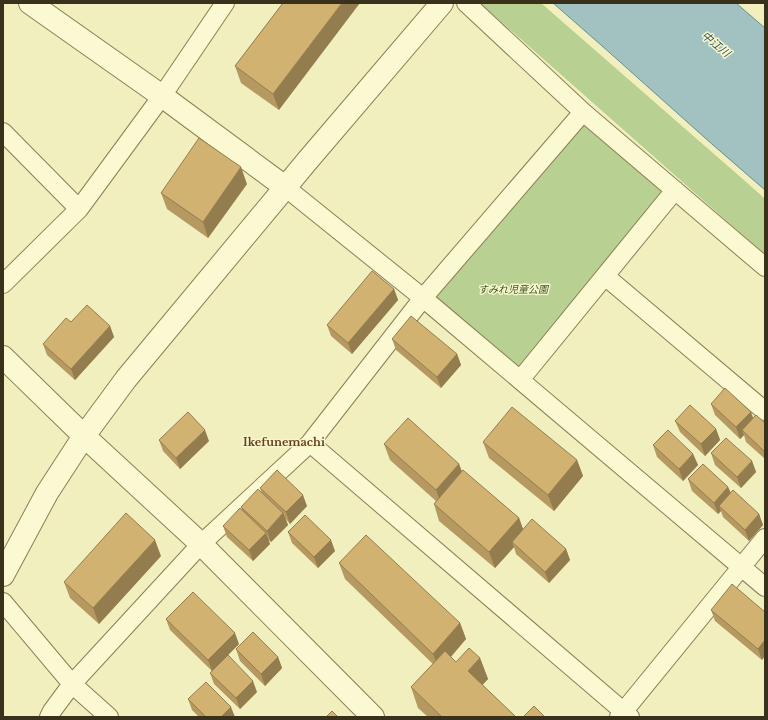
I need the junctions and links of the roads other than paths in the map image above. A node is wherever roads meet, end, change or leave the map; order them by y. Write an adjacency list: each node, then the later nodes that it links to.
1 (30, 3): 5 (street)
2 (225, 3): 5 (street)
3 (442, 3): 8 (street)
4 (466, 3): 6 (street)
5 (162, 96): 8 (street); 10 (street)
6 (583, 112): 9 (street); 14 (street)
7 (3, 132): 10 (street)
8 (285, 188): 14 (street); 18 (street)
9 (675, 190): 11 (street); 12 (street)
10 (79, 209): 13 (street)
11 (765, 267)
12 (605, 276): 16 (street); 17 (street)
13 (3, 284)
14 (423, 298): 16 (street); 19 (street)
15 (3, 357): 18 (street)
16 (520, 380): 22 (street)
17 (765, 411)
18 (84, 436): 21 (street); 23 (street)
19 (310, 443): 21 (street); 27 (street)
20 (765, 538): 22 (street)
21 (201, 544): 26 (street); 30 (street)
22 (741, 567): 24 (street); 27 (street)
23 (3, 575)
24 (765, 587)
25 (3, 602): 26 (street)
26 (72, 684): 28 (street); 29 (street)
27 (624, 715)
28 (49, 717)
29 (109, 717)
30 (373, 717)

